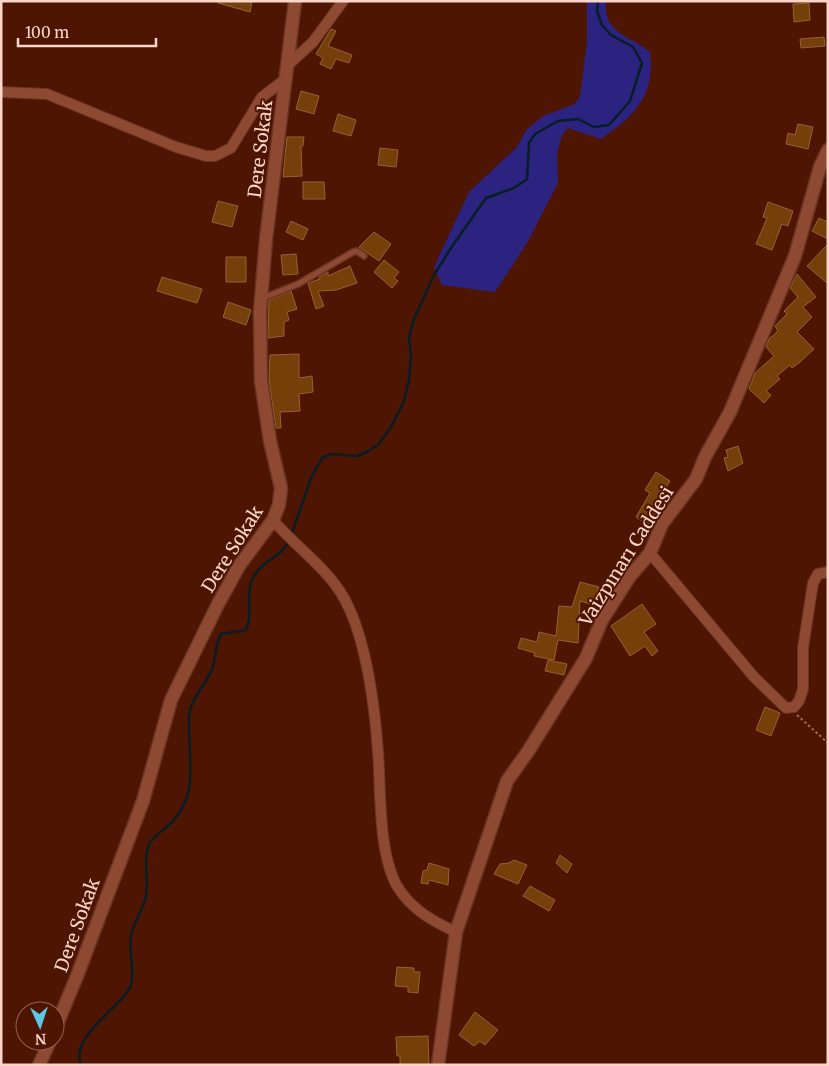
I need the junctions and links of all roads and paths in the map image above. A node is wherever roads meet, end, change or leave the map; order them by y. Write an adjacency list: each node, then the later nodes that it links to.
1 (295, 1): 3 (street, Dere Sokak)
2 (343, 1): 3 (street)
3 (288, 64): 4 (street, Dere Sokak)
4 (287, 78): 5 (street); 8 (street, Dere Sokak)
5 (1, 92)
6 (828, 150): 10 (street, Vaizpınarı Caddesi)
7 (364, 256): 8 (lane)
8 (261, 299): 9 (street, Dere Sokak)
9 (273, 520): 14 (street); 15 (street, Dere Sokak)
10 (650, 553): 12 (street); 14 (street, Vaizpınarı Caddesi)
11 (828, 572): 12 (street)
12 (790, 708): 13 (path)
13 (828, 743)
14 (456, 932): 18 (street, Vaizpınarı Caddesi)
15 (65, 1006)
16 (45, 1051): 17 (street)
17 (39, 1065)
18 (438, 1065)

